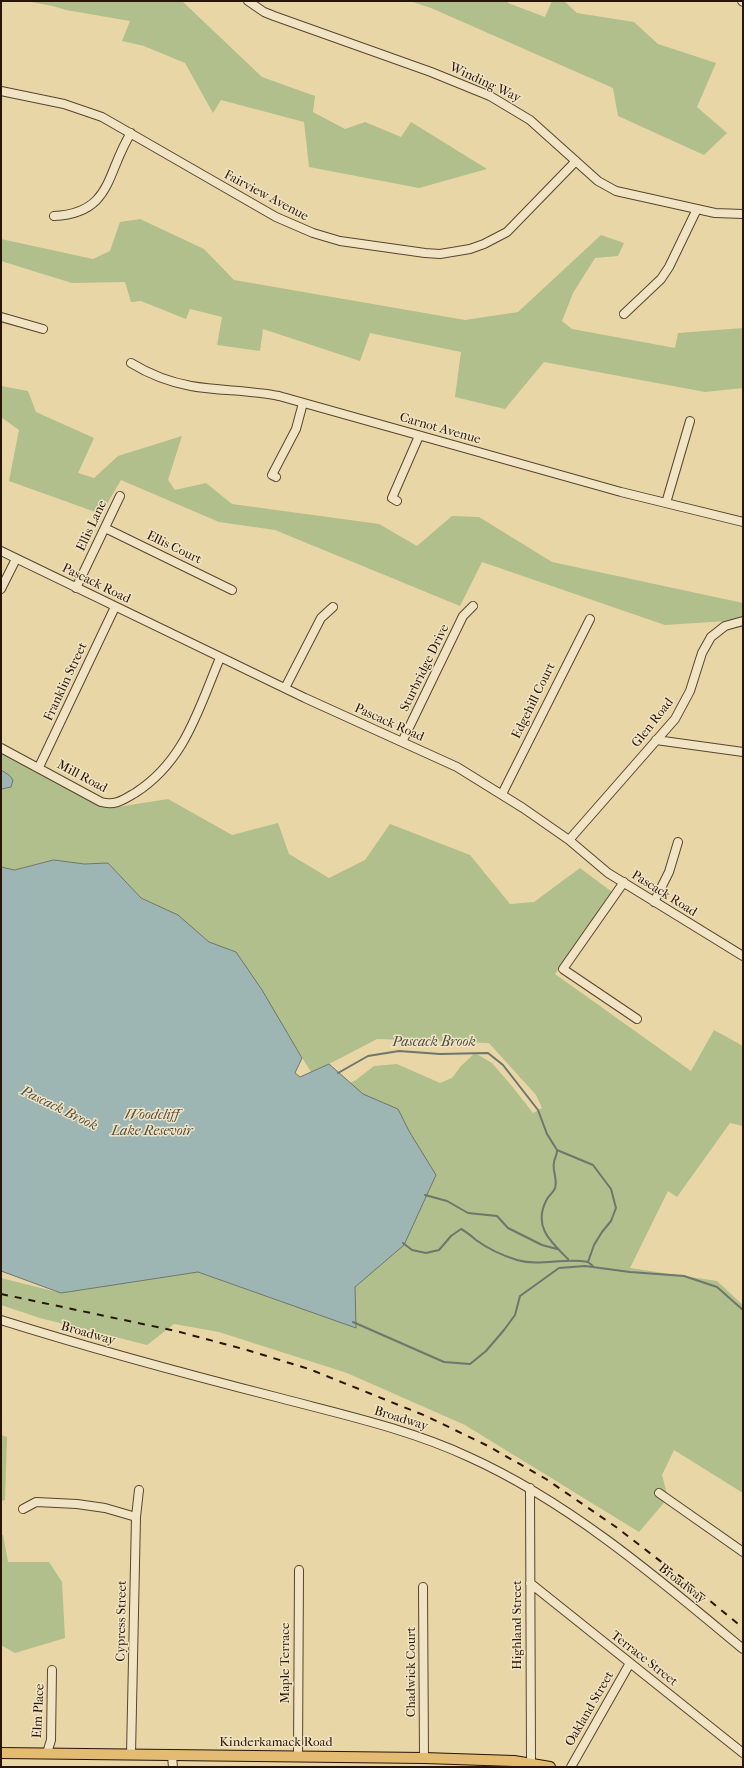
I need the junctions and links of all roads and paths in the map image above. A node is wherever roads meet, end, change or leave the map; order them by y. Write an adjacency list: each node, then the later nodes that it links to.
1 (248, 1): 4 (street, Winding Way)
2 (1, 91): 3 (street, Fairview Avenue)
3 (131, 133): 4 (street, Fairview Avenue); 7 (street)
4 (576, 161): 5 (street, Winding Way)
5 (696, 210): 6 (street, Winding Way); 8 (street)
6 (743, 214)
7 (54, 216)
8 (624, 314)
9 (1, 316): 10 (street)
10 (43, 329)
11 (131, 363): 12 (street, Carnot Avenue)
12 (303, 403): 14 (street, Carnot Avenue); 15 (street)
13 (690, 421): 18 (street)
14 (419, 436): 17 (street); 18 (street, Carnot Avenue)
15 (276, 477)
16 (120, 496): 20 (street, Ellis Lane)
17 (397, 501)
18 (666, 503): 19 (street, Carnot Avenue)
19 (743, 522)
20 (105, 528): 23 (street, Ellis Lane); 25 (street, Ellis Court)
21 (1, 551): 22 (street, Pascack Road)
22 (16, 559): 23 (street, Pascack Road); 24 (street)
23 (76, 588): 27 (street, Pascack Road)
24 (1, 589)
25 (232, 590)
26 (473, 606): 34 (street, Sturbridge Drive)
27 (115, 607): 31 (street, Pascack Road); 37 (street, Franklin Street)
28 (333, 607): 32 (street)
29 (590, 619): 38 (street, Edgehill Court)
30 (743, 621): 33 (street, Glen Road)
31 (220, 658): 32 (street, Pascack Road); 37 (street, Mill Road)
32 (285, 688): 34 (street, Pascack Road)
33 (656, 740): 36 (street); 39 (street, Glen Road)
34 (402, 742): 38 (street, Pascack Road)
35 (1, 748): 37 (street, Mill Road)
36 (743, 752)
37 (39, 767)
38 (502, 794): 39 (street, Pascack Road)
39 (569, 840): 41 (street, Pascack Road)
40 (678, 842): 42 (street)
41 (624, 882): 42 (street, Pascack Road); 44 (street)
42 (654, 902): 43 (street, Pascack Road)
43 (743, 956)
44 (637, 1019)
45 (1, 1320): 46 (street, Broadway)
46 (530, 1488): 53 (street, Highland Street); 55 (street, Broadway)
47 (139, 1490): 50 (street, Cypress Street)
48 (659, 1493): 51 (street)
49 (23, 1509): 50 (street)
50 (136, 1517): 61 (street, Cypress Street)
51 (743, 1552)
52 (298, 1570): 63 (street, Maple Terrace)
53 (530, 1583): 56 (street, Terrace Street); 65 (street, Highland Street)
54 (423, 1587): 64 (street, Chadwick Court)
55 (743, 1649)
56 (630, 1663): 60 (street, Terrace Street); 68 (street, Oakland Street)
57 (52, 1670): 59 (street, Elm Place)
58 (1, 1752): 59 (main road, Kinderkamack Road)
59 (47, 1753): 61 (main road, Kinderkamack Road)
60 (743, 1753)
61 (131, 1754): 62 (main road, Kinderkamack Road)
62 (172, 1756): 63 (main road, Kinderkamack Road); 66 (street)
63 (298, 1756): 64 (main road, Kinderkamack Road)
64 (424, 1758): 65 (main road, Kinderkamack Road)
65 (531, 1762): 67 (main road, Kinderkamack Road)
66 (173, 1767)
67 (550, 1767)
68 (570, 1767)

